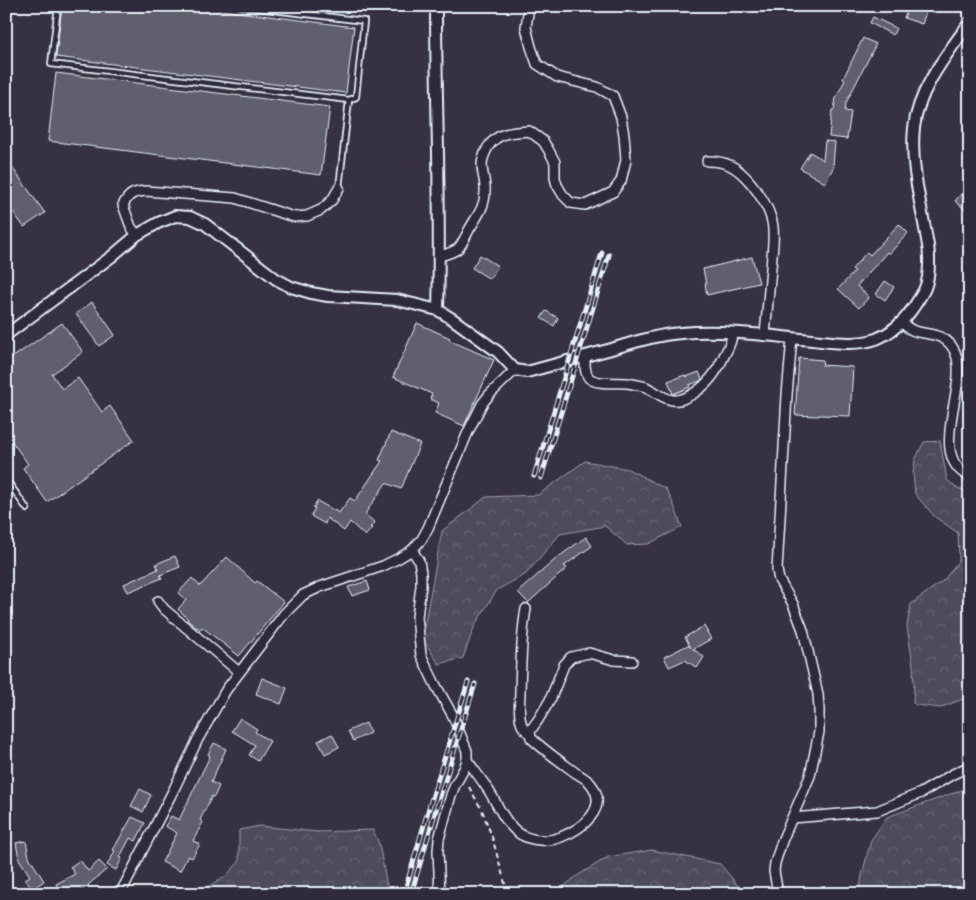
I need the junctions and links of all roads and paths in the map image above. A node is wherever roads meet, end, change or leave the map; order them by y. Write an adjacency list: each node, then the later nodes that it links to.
1 (58, 6): 6 (lane)
2 (241, 6): 6 (lane)
3 (436, 6): 10 (street)
4 (528, 6): 10 (street)
5 (970, 22): 12 (street)
6 (349, 100): 8 (lane)
7 (707, 161): 15 (street)
8 (339, 188): 9 (street)
9 (136, 236): 11 (street); 14 (street)
10 (440, 256): 11 (street)
11 (438, 310): 18 (street)
12 (902, 321): 16 (street); 19 (street)
13 (732, 333): 15 (street); 17 (street); 17 (street)
14 (6, 335)
15 (765, 336): 16 (street)
16 (792, 338): 31 (street)
17 (585, 356): 18 (street)
18 (515, 370): 22 (street)
19 (970, 477)
20 (6, 479): 21 (lane)
21 (27, 509)
22 (412, 550): 26 (street); 28 (street)
23 (158, 601): 26 (street)
24 (526, 609): 27 (street)
25 (632, 661): 27 (street)
26 (239, 672): 32 (street)
27 (530, 734): 28 (street)
28 (466, 760): 33 (street)
29 (970, 766): 31 (street)
30 (470, 787): 34 (path)
31 (792, 818): 35 (street)
32 (120, 894)
33 (440, 894)
34 (508, 894)
35 (778, 894)

